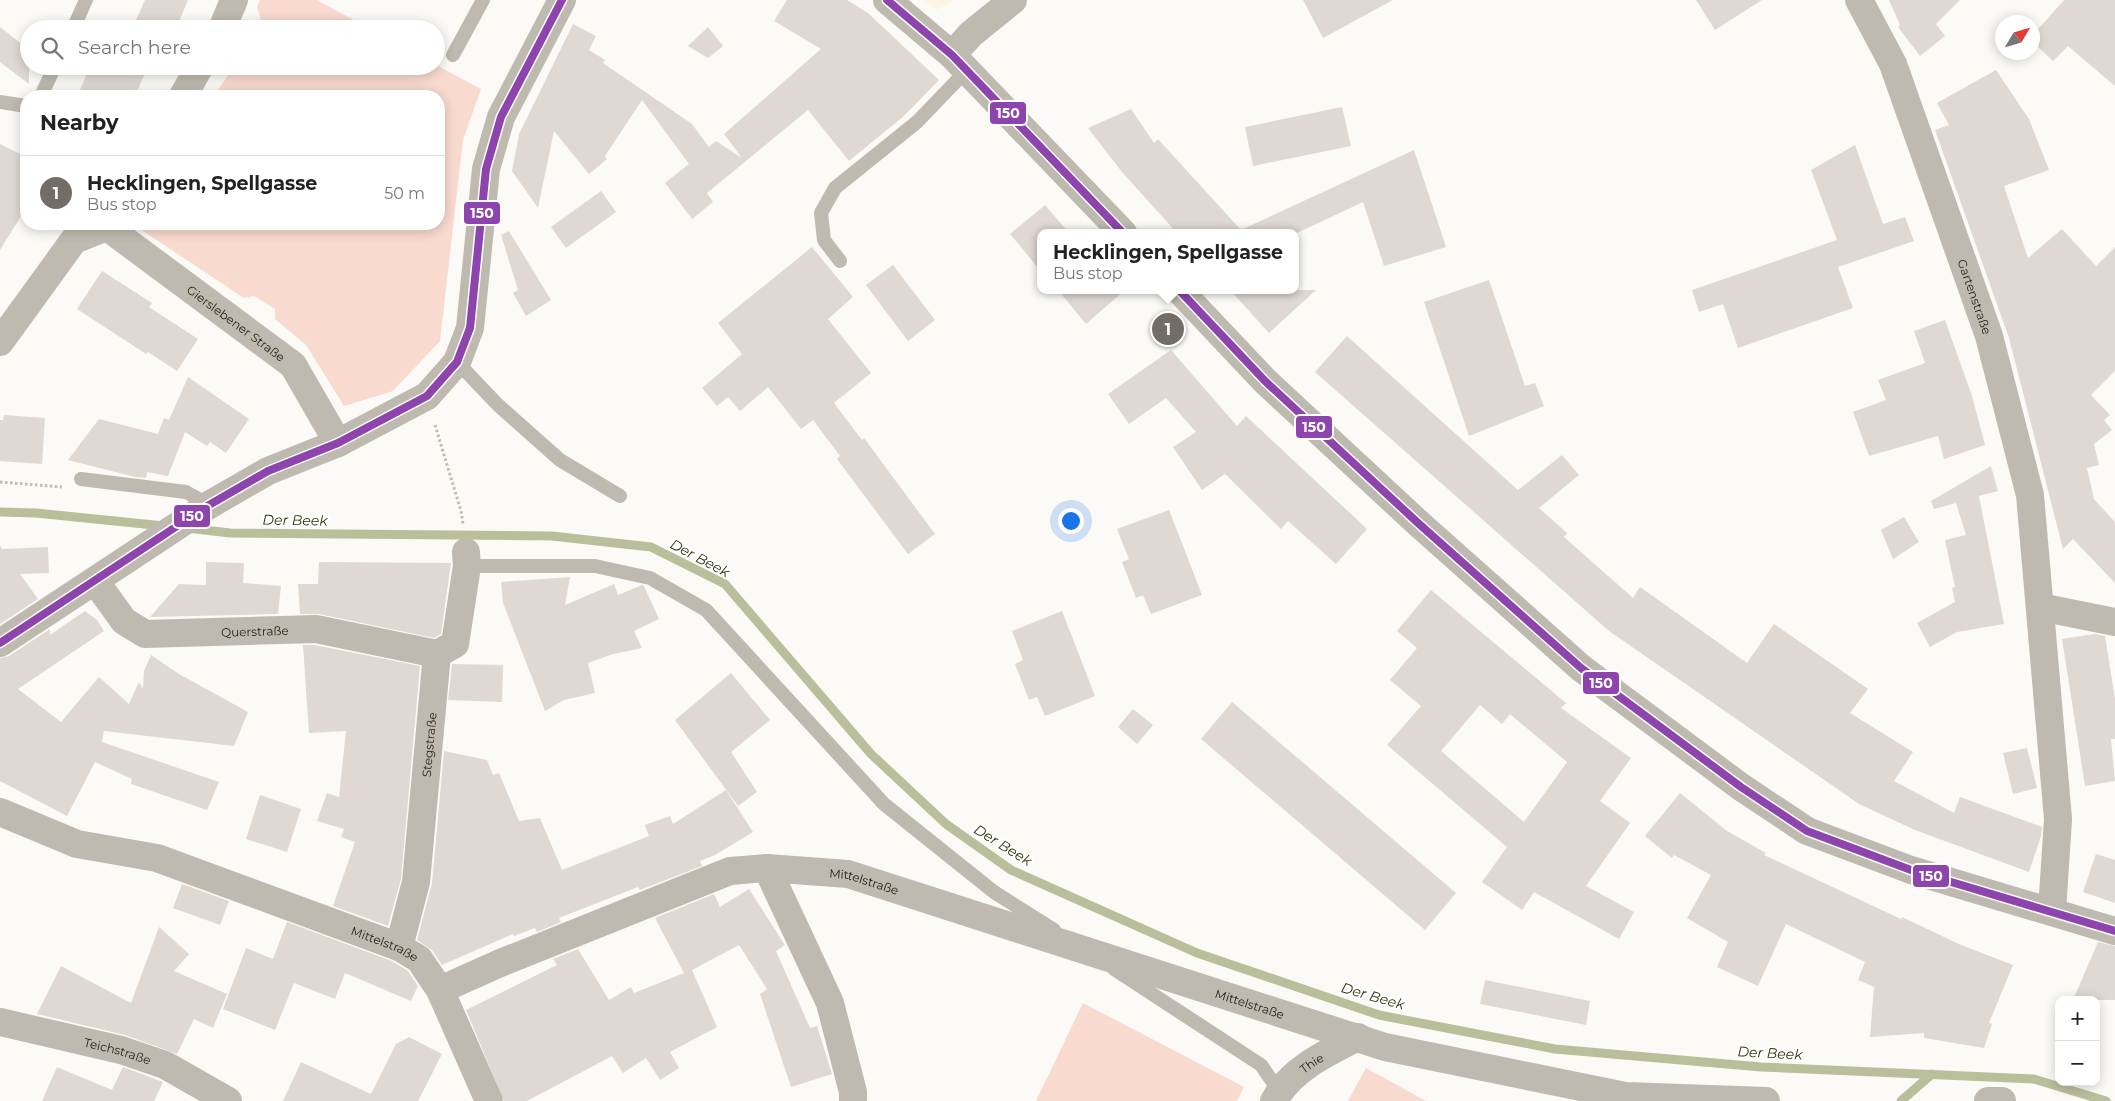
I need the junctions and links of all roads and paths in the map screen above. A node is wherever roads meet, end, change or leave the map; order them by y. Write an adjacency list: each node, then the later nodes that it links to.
1 (86, 0): 8 (lane)
2 (234, 0): 9 (street)
3 (483, 0): 10 (lane)
4 (562, 0): 24 (street)
5 (888, 0): 11 (street)
6 (1013, 0): 11 (street)
7 (1858, 0): 34 (street, Gartenstraße)
8 (77, 20)
9 (226, 20)
10 (453, 55)
11 (959, 63): 18 (street); 21 (lane)
12 (51, 75): 14 (lane)
13 (195, 75): 15 (street)
14 (44, 90)
15 (186, 90)
16 (0, 102): 17 (lane)
17 (20, 105)
18 (1119, 229)
19 (98, 230): 23 (street)
20 (113, 230): 26 (street, Gierslebener Straße)
21 (840, 261)
22 (1182, 294): 40 (street)
23 (0, 342)
24 (457, 362): 25 (street); 29 (lane)
25 (427, 396): 26 (street); 31 (path)
26 (338, 443): 30 (street)
27 (81, 479): 28 (path); 30 (lane)
28 (0, 482)
29 (620, 496)
30 (205, 507): 33 (street)
31 (461, 511)
32 (466, 559): 37 (street); 43 (lane)
33 (95, 581): 36 (street); 37 (street, Querstraße)
34 (2040, 607): 35 (street); 40 (street, Gartenstraße)
35 (2115, 622)
36 (0, 643)
37 (437, 654): 42 (street, Stegstraße)
38 (0, 812): 42 (street, Mittelstraße)
39 (767, 868): 43 (street, Mittelstraße); 44 (street, Mittelstraße); 50 (street)
40 (2052, 911): 41 (street)
41 (2115, 931)
42 (399, 947): 44 (street, Mittelstraße)
43 (1084, 949): 46 (street, Mittelstraße); 47 (lane)
44 (440, 990): 49 (street)
45 (0, 1022): 48 (street, Teichstraße)
46 (1358, 1037): 47 (street, Thie); 51 (street, Mittelstraße)
47 (1277, 1096)
48 (228, 1101)
49 (489, 1101)
50 (853, 1101)
51 (1766, 1101)
52 (1988, 1101): 53 (street)
53 (2002, 1101)

